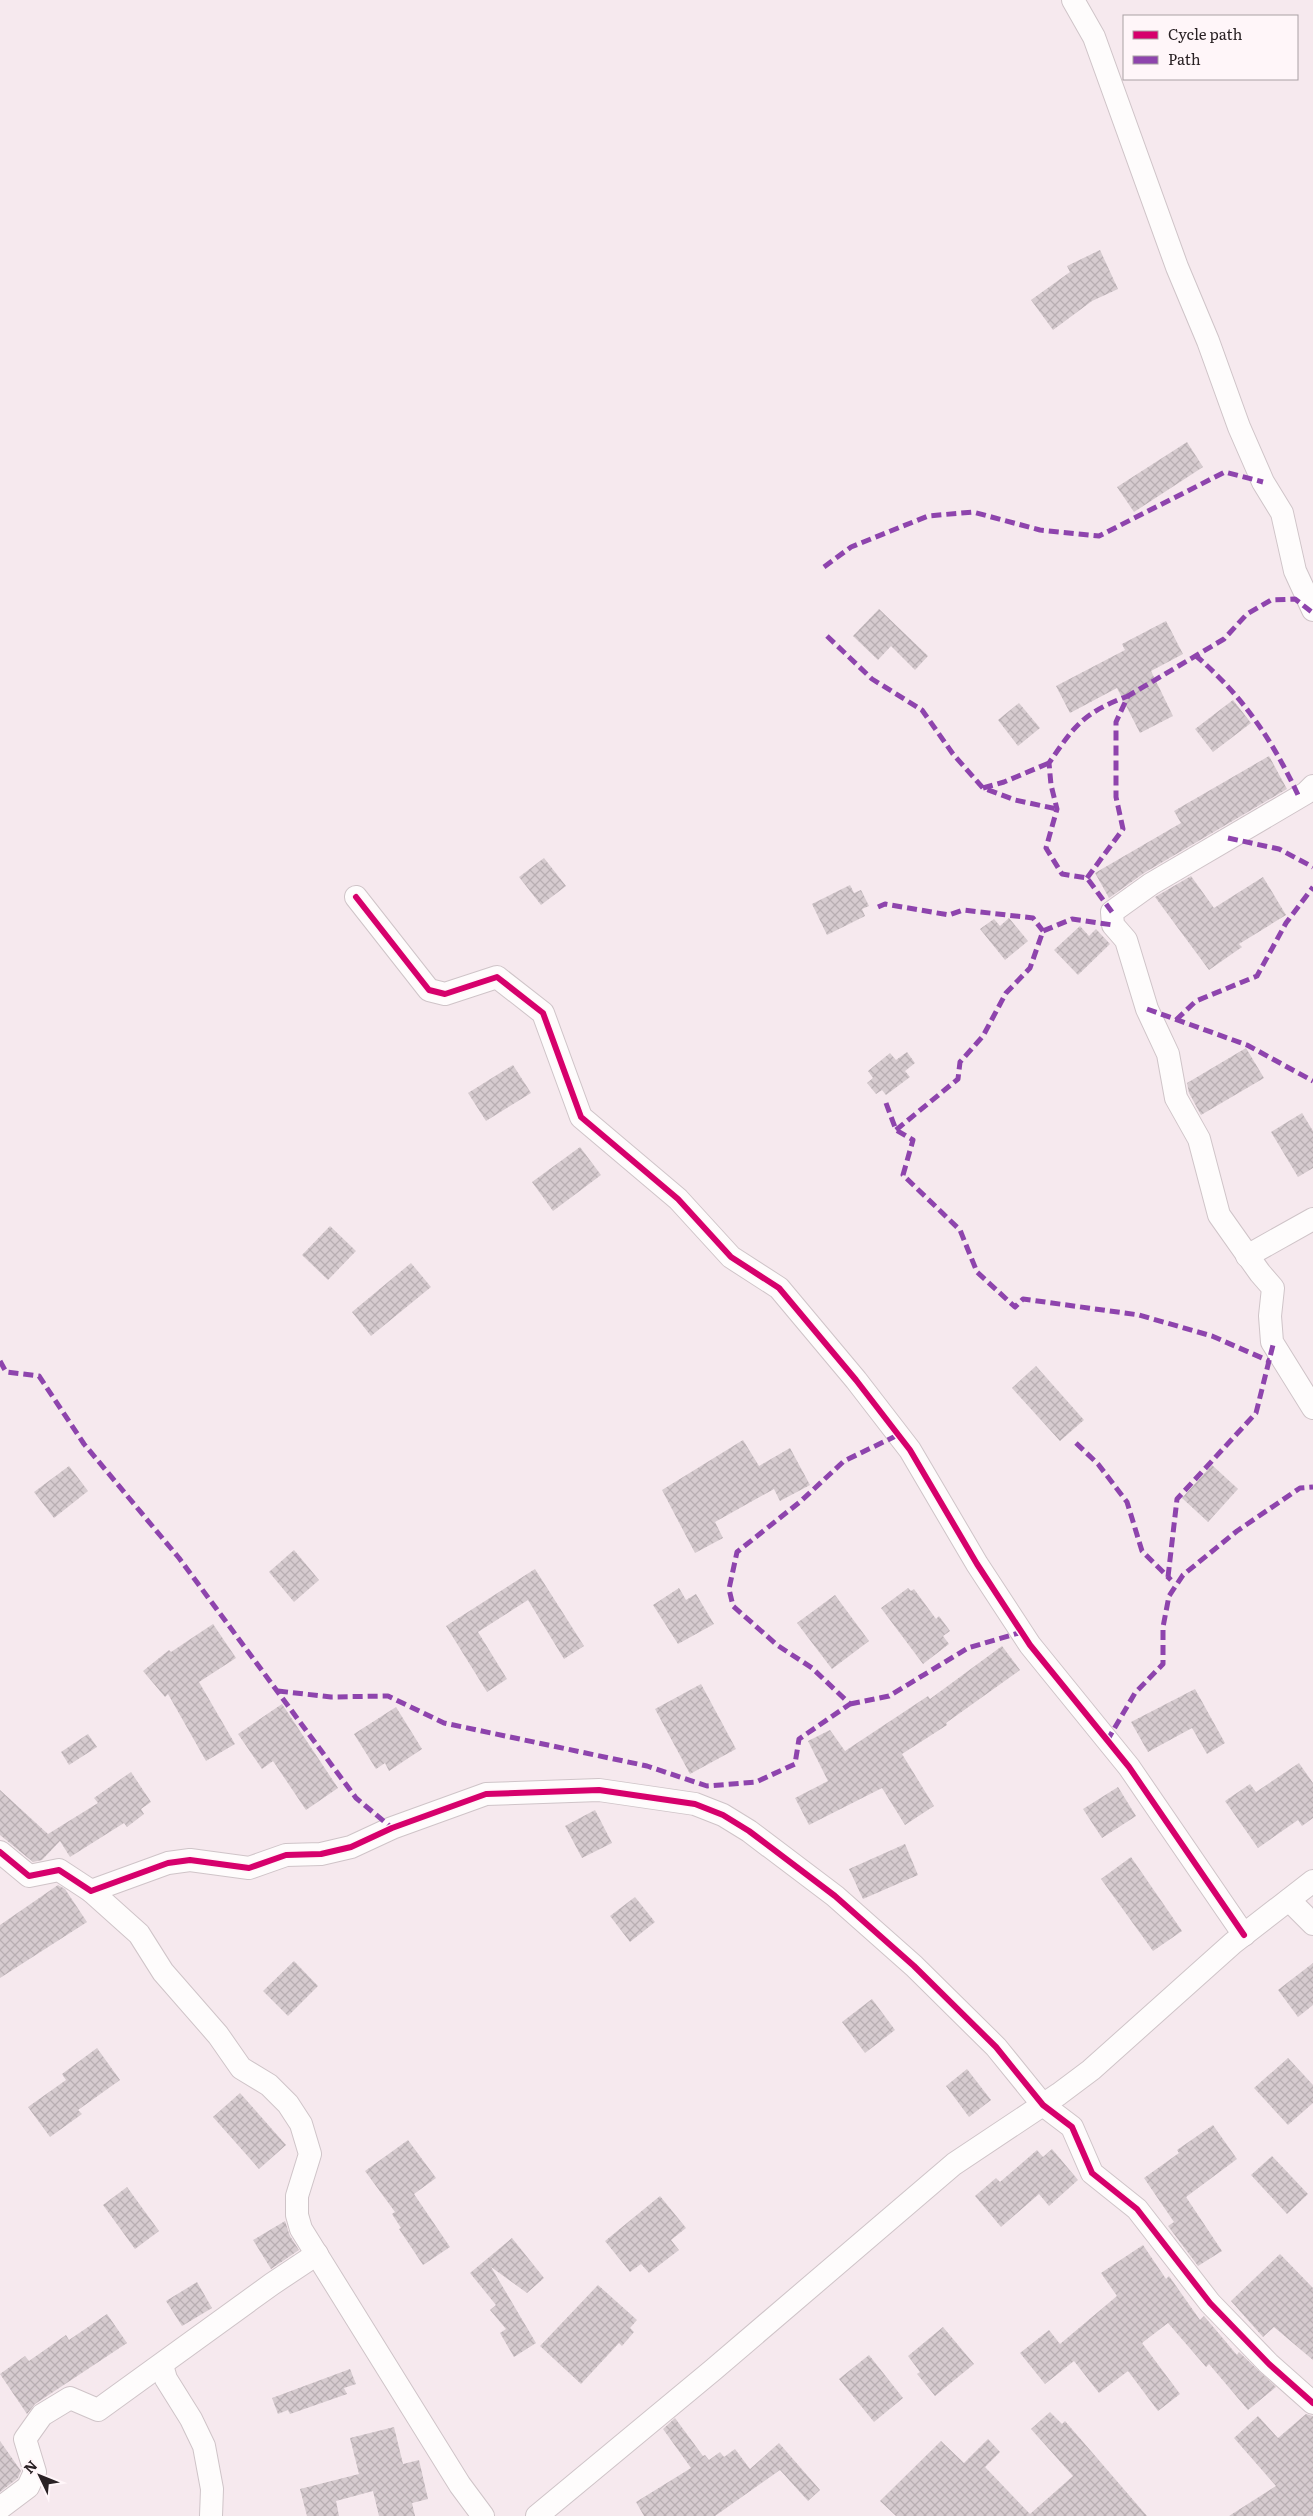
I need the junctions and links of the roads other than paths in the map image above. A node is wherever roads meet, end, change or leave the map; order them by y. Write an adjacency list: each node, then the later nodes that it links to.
1 (1073, 0): 2 (street)
2 (1308, 584): 3 (street)
3 (1313, 610)
4 (1313, 786): 7 (street)
5 (356, 898): 14 (street)
6 (1313, 1219): 7 (street)
7 (1247, 1256): 8 (street)
8 (1313, 1408)
9 (0, 1852): 11 (street)
10 (1313, 1881): 12 (street)
11 (91, 1891): 15 (street); 16 (street)
12 (1289, 1900): 13 (street); 14 (street)
13 (1313, 1924)
14 (1244, 1935): 15 (street)
15 (1043, 2105): 18 (street); 22 (street)
16 (317, 2254): 17 (street); 21 (street)
17 (162, 2365): 19 (street); 20 (street)
18 (1313, 2403)
19 (0, 2508)
20 (211, 2516)
21 (483, 2516)
22 (537, 2516)

